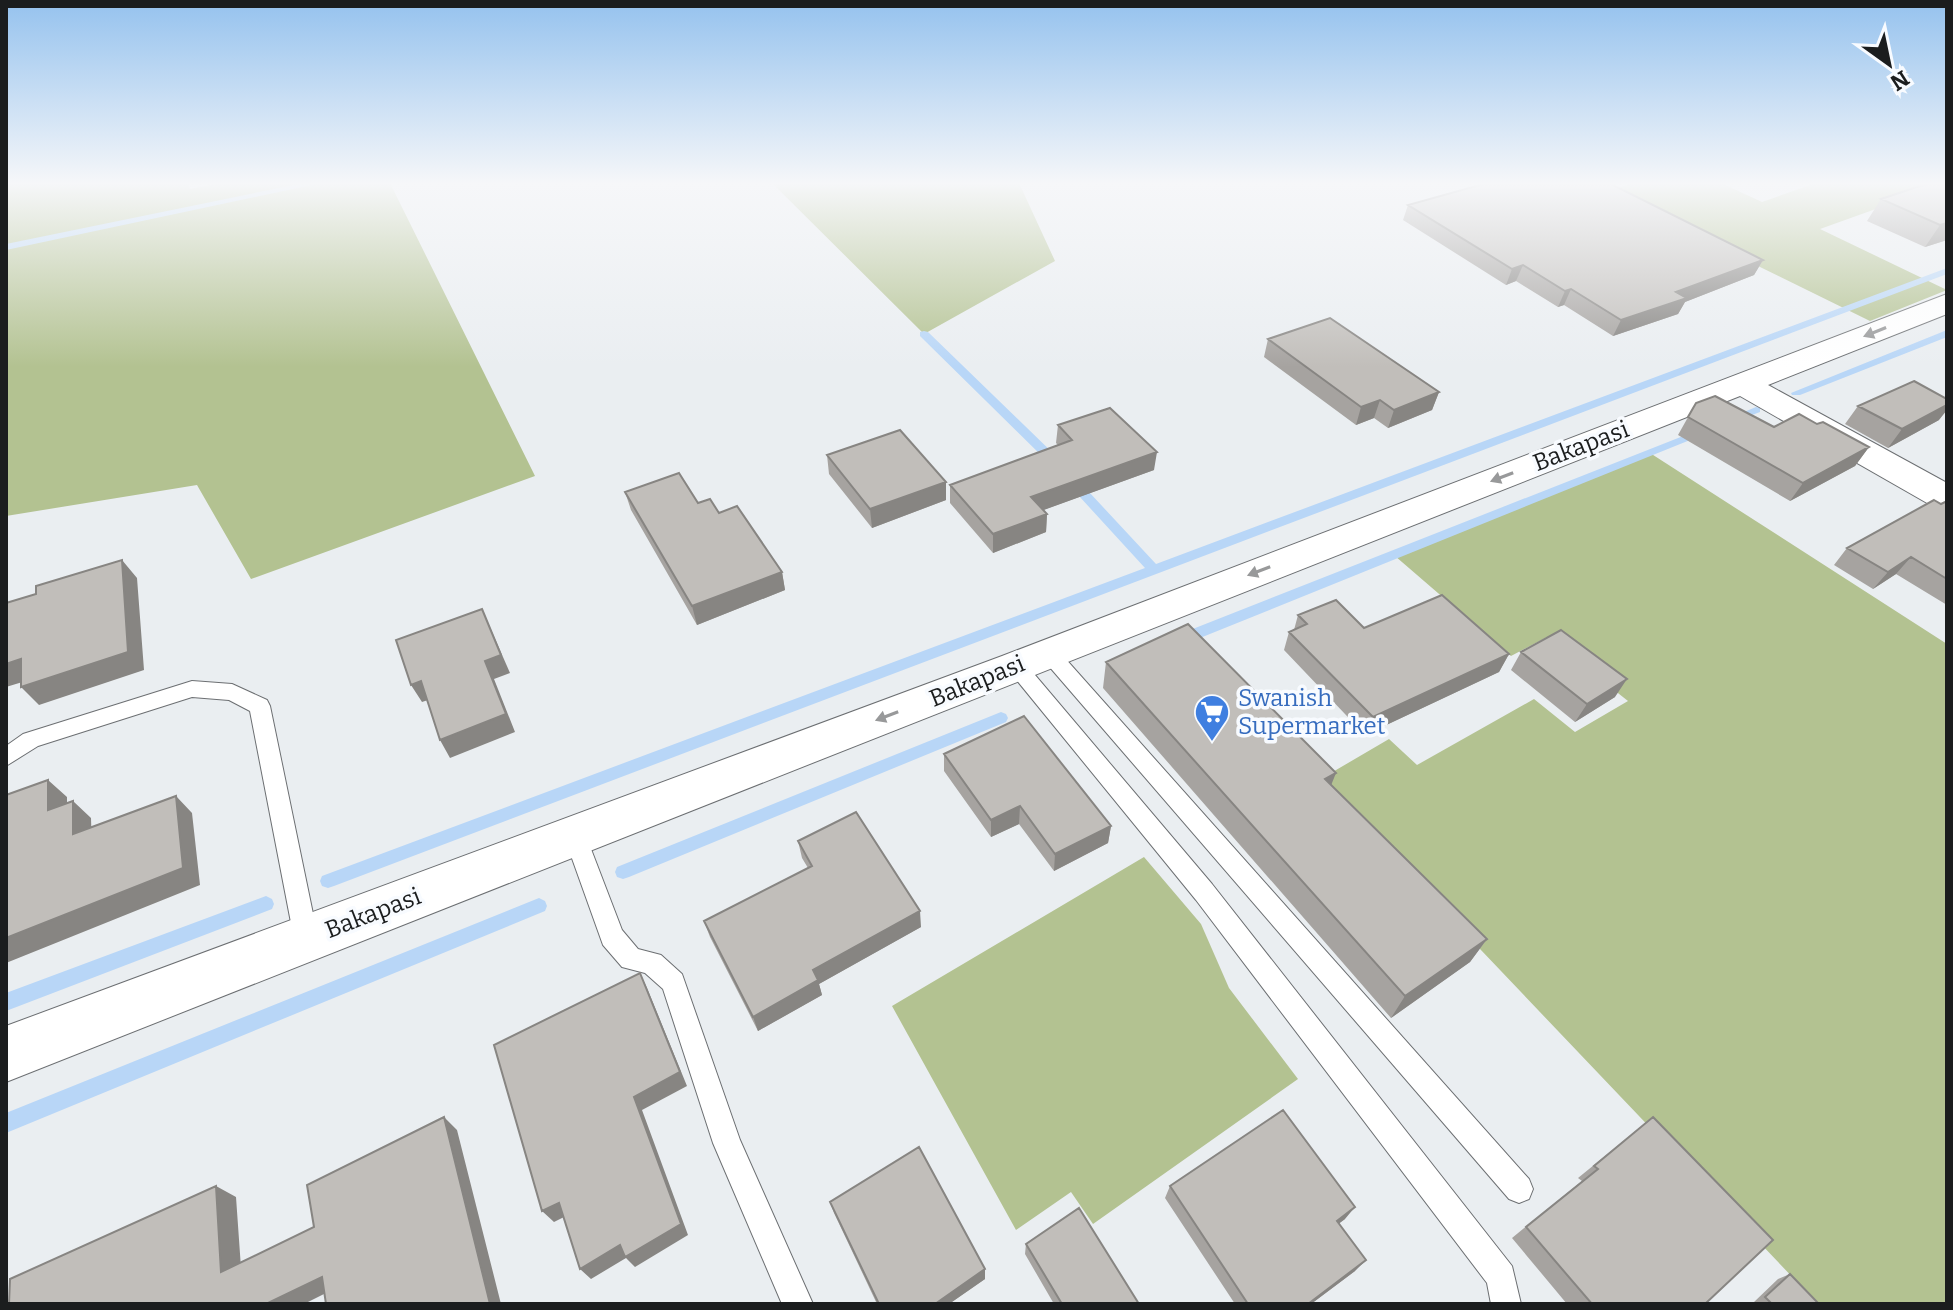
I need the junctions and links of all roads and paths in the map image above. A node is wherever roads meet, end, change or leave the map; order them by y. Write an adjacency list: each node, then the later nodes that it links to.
1 (1947, 303): 2 (street, Bakapasi, one-way to 2)
2 (1743, 384): 3 (street); 4 (street, Bakapasi, one-way to 4)
3 (1947, 499)
4 (1032, 659): 6 (street, Bakapasi, one-way to 6); 9 (lane); 11 (lane)
5 (6, 757): 7 (lane)
6 (575, 836): 7 (street, Bakapasi); 10 (lane)
7 (306, 938): 8 (street, Bakapasi)
8 (6, 1054)
9 (1519, 1189)
10 (798, 1304)
11 (1506, 1304)

